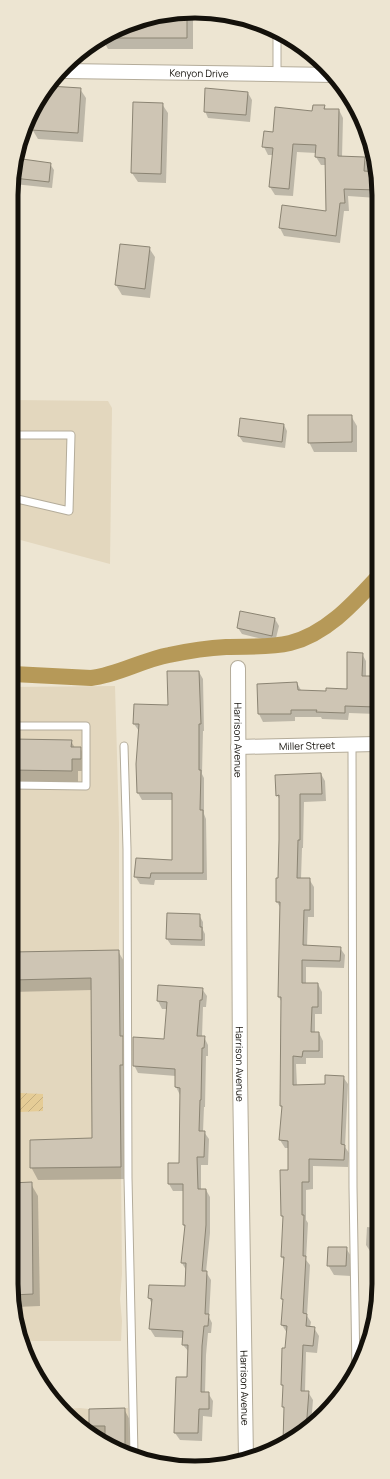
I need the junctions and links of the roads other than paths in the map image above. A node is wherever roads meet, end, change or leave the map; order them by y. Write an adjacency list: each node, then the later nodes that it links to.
1 (277, 38): 3 (lane)
2 (69, 71): 3 (street, Kenyon Drive)
3 (277, 74): 4 (street, Kenyon Drive)
4 (325, 75)
5 (18, 435): 6 (lane)
6 (18, 499)
7 (238, 668): 12 (street, Harrison Avenue)
8 (18, 726): 13 (lane)
9 (372, 744): 10 (street, Miller Street)
10 (352, 745): 12 (street, Miller Street); 14 (lane)
11 (124, 746): 15 (lane)
12 (238, 746): 16 (street, Harrison Avenue)
13 (18, 785)
14 (356, 1358)
15 (134, 1451)
16 (246, 1454)

